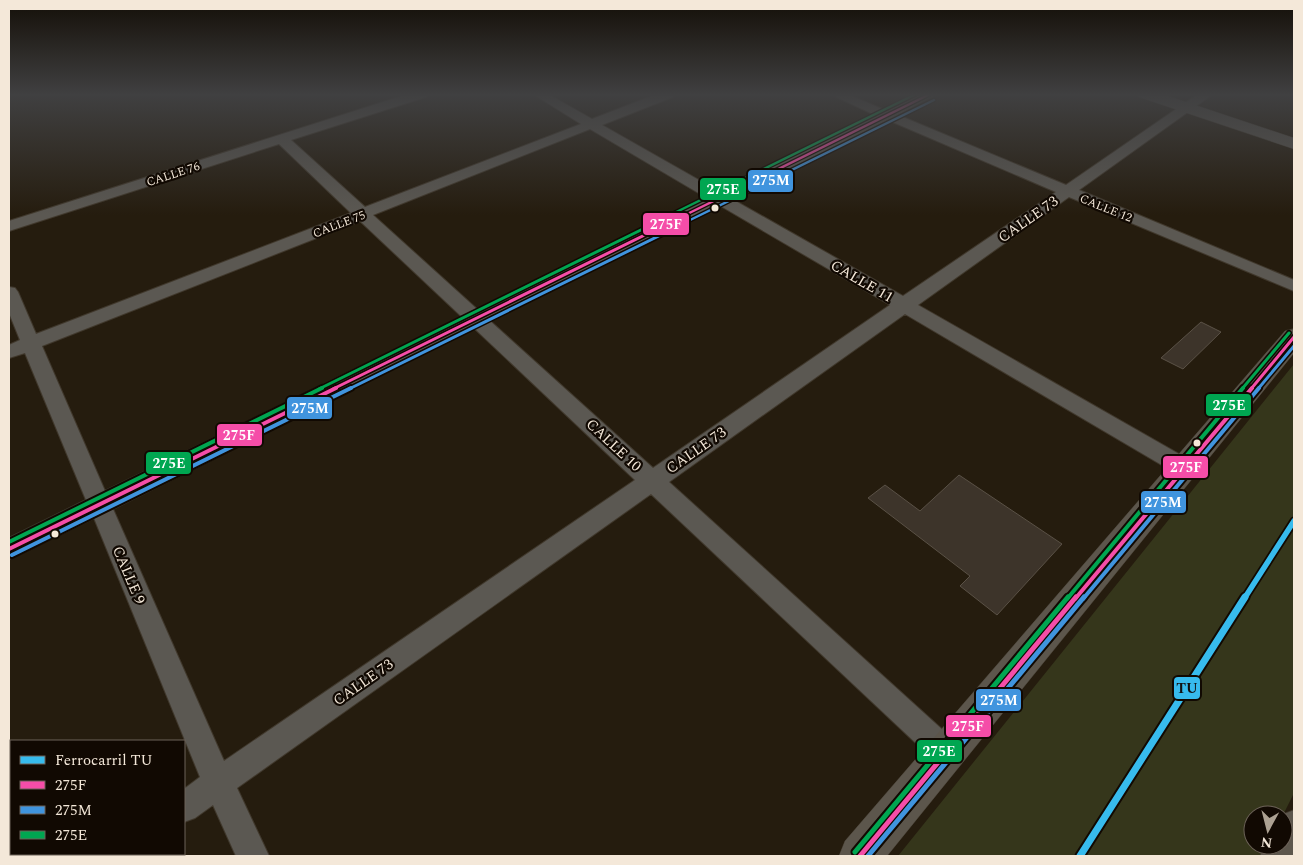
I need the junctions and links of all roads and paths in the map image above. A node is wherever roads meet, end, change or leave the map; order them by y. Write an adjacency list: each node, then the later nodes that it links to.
1 (296, 134): 8 (street, CALLE 76)
2 (566, 134): 12 (street, CALLE 75)
3 (610, 134): 11 (street, CALLE 11)
4 (850, 134): 11 (street)
5 (930, 134): 10 (street, CALLE 12)
6 (1150, 134): 10 (street, CALLE 73)
7 (1272, 134): 9 (street)
8 (281, 139): 12 (street, CALLE 10); 13 (street, CALLE 76)
9 (1294, 144)
10 (1067, 192): 14 (street, CALLE 12); 16 (street, CALLE 73)
11 (720, 198): 16 (street, CALLE 11); 17 (street)
12 (364, 214): 17 (street, CALLE 10); 19 (street, CALLE 75)
13 (9, 226)
14 (1294, 286)
15 (9, 292): 19 (street, CALLE 9)
16 (905, 305): 21 (street, CALLE 11); 22 (street, CALLE 73)
17 (476, 318): 22 (street, CALLE 10); 23 (street)
18 (1294, 337): 21 (highway)
19 (32, 343): 20 (street, CALLE 75); 23 (street, CALLE 9)
20 (9, 352)
21 (1185, 468): 25 (highway)
22 (652, 481): 25 (street, CALLE 10); 26 (street, CALLE 73)
23 (99, 504): 24 (street); 26 (street, CALLE 9)
24 (9, 549)
25 (946, 752): 30 (highway)
26 (218, 783): 27 (street, CALLE 73); 29 (street, CALLE 9)
27 (185, 806)
28 (1294, 830): 31 (highway)
29 (252, 856)
30 (860, 856)
31 (1281, 856)

